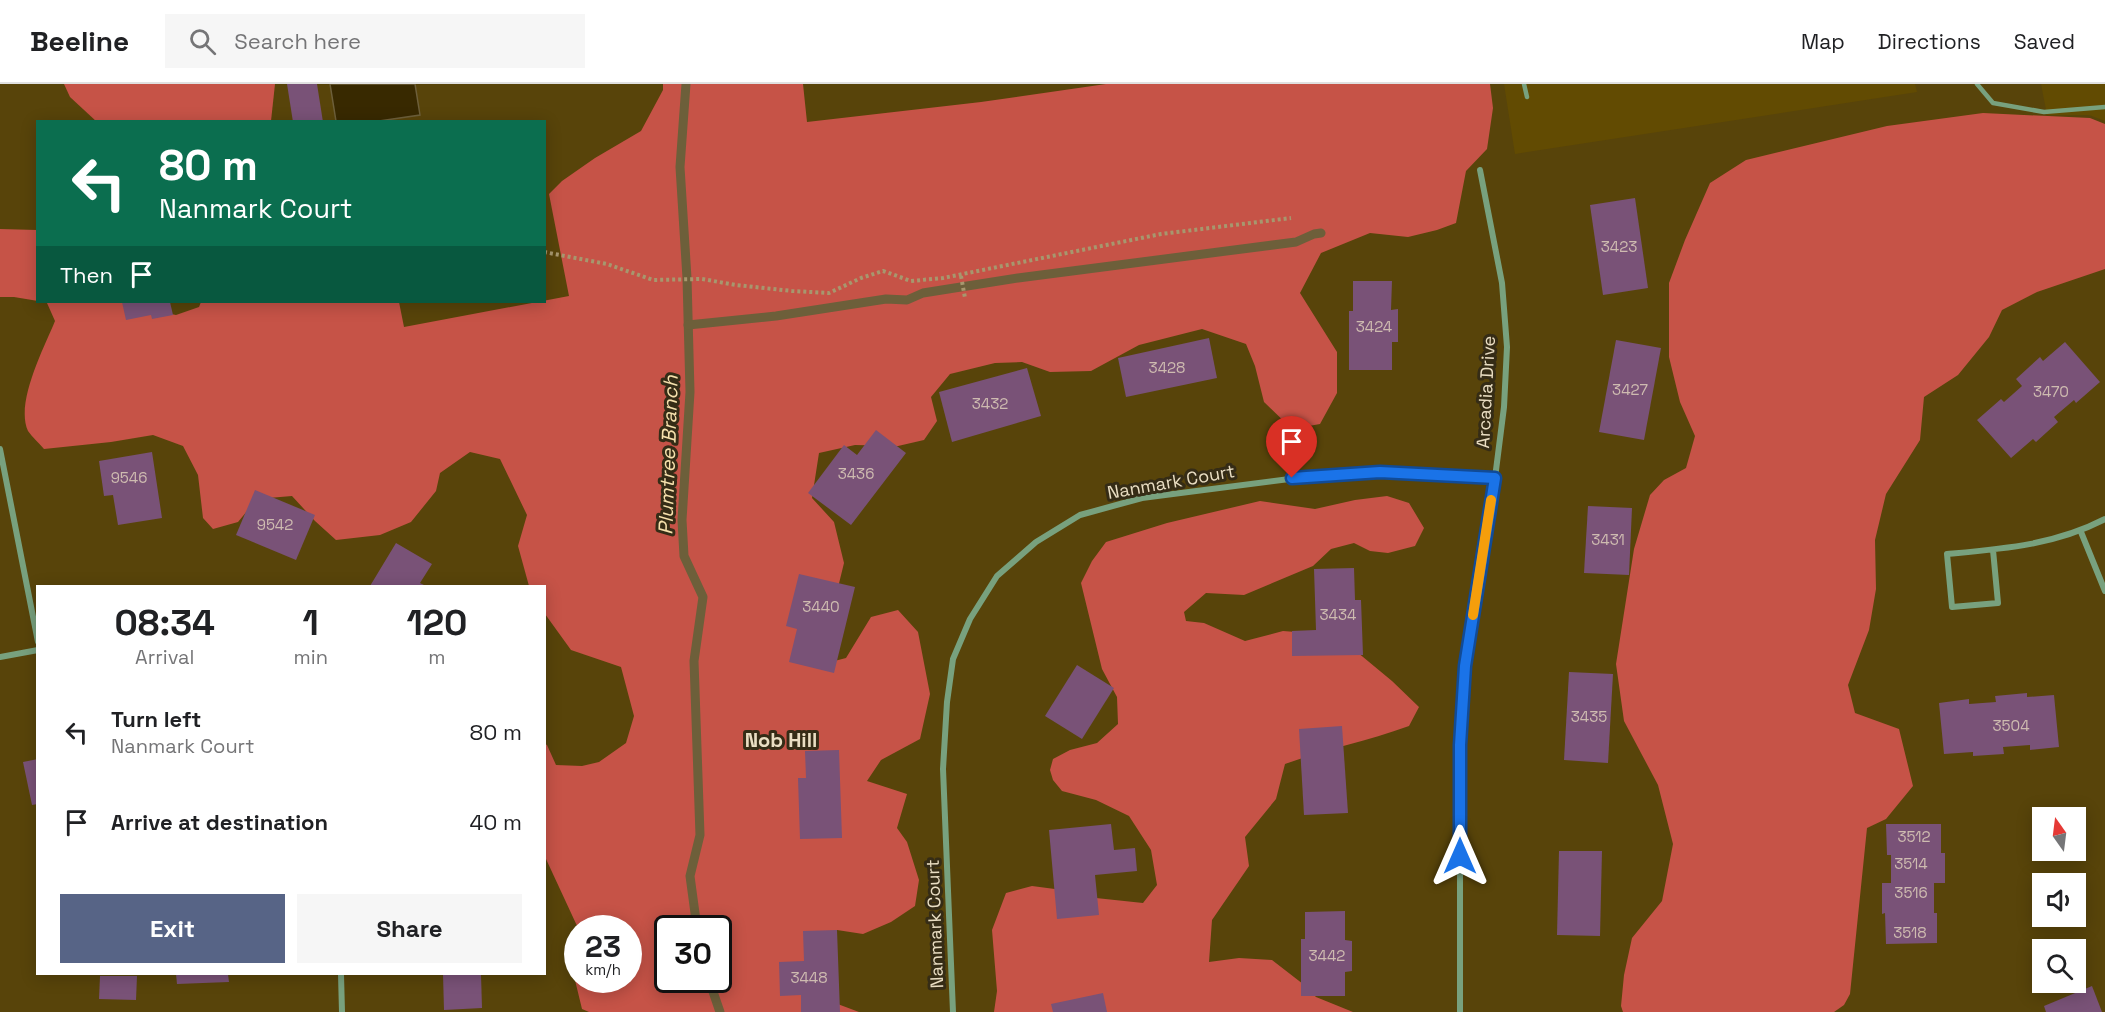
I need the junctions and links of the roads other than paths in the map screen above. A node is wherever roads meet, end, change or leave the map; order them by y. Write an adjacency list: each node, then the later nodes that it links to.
1 (1524, 84): 3 (lane)
2 (1977, 84): 4 (lane)
3 (1527, 97)
4 (2105, 107)
5 (1480, 170): 7 (street, Arcadia Drive)
6 (0, 449): 12 (street)
7 (1495, 478): 17 (street, Nanmark Court); 18 (street, Arcadia Drive)
8 (2105, 519): 9 (street)
9 (2081, 532): 10 (street); 11 (street)
10 (1993, 550): 10 (street)
11 (2105, 591)
12 (36, 632)
13 (36, 650): 14 (street)
14 (0, 657)
15 (341, 975): 16 (street)
16 (342, 1012)
17 (953, 1012)
18 (1460, 1012)

